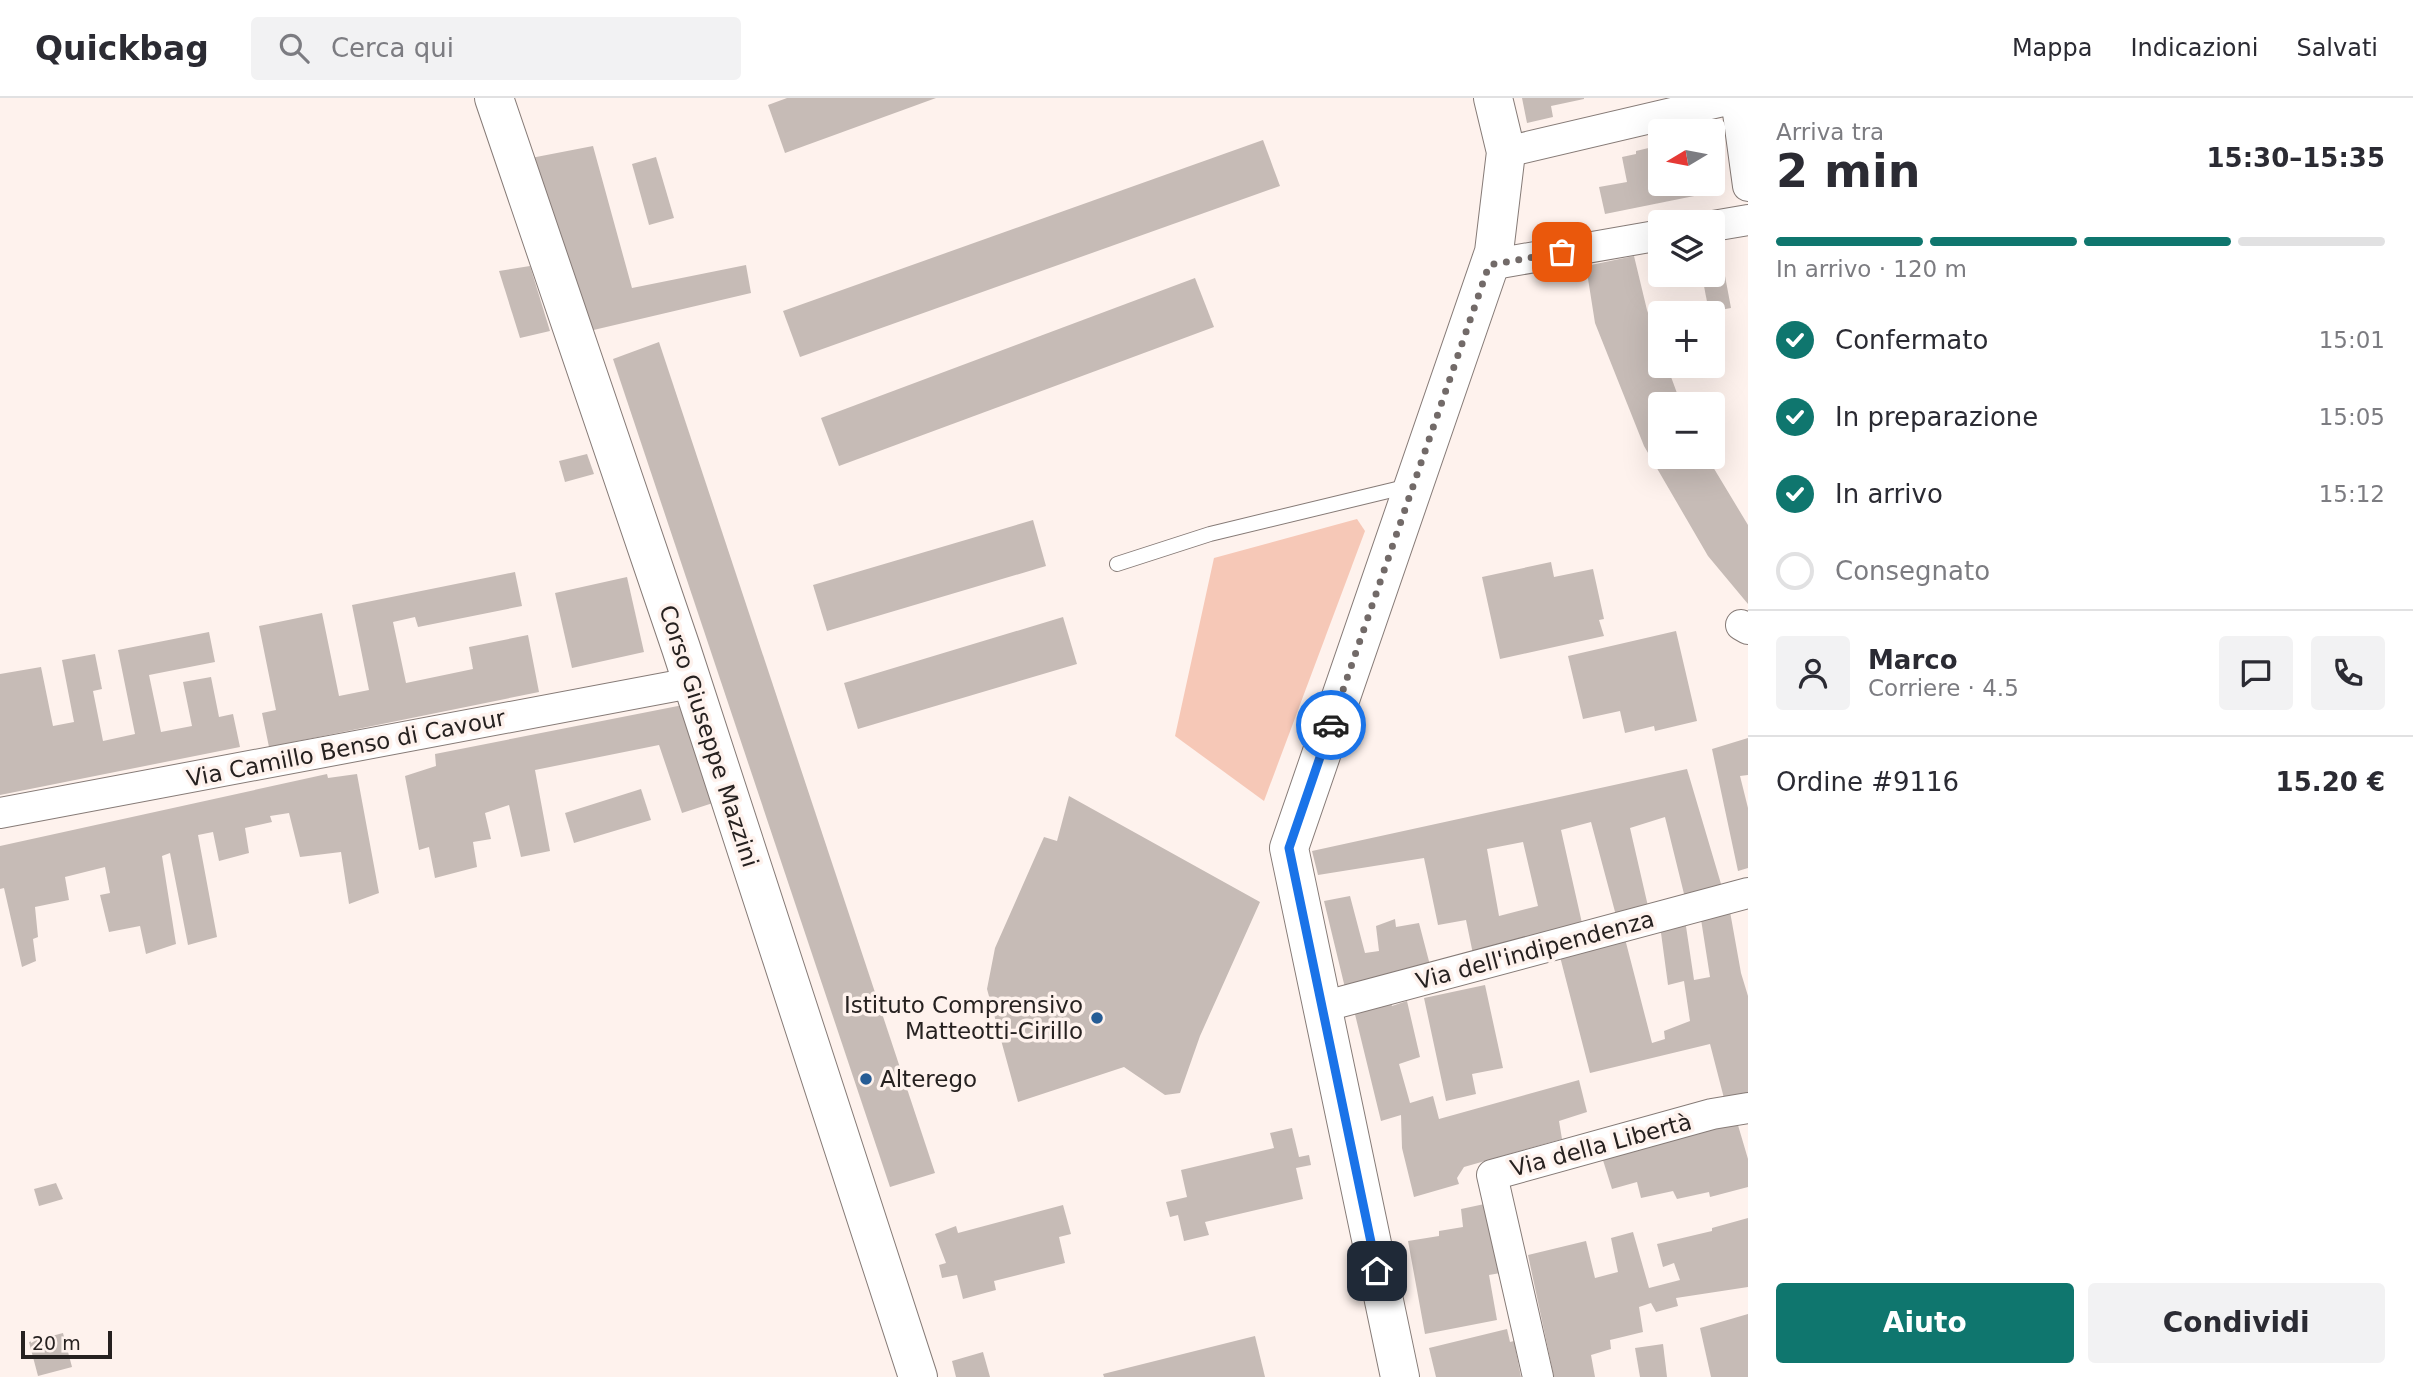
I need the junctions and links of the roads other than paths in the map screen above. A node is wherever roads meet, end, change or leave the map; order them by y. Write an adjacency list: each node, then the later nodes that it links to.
1 (494, 98): 12 (street, Corso Giuseppe Mazzini)
2 (1493, 98): 4 (street)
3 (1737, 98): 4 (street); 5 (street)
4 (1506, 152): 9 (street)
5 (1748, 186)
6 (1748, 220): 7 (street)
7 (1725, 224)
8 (1648, 237): 9 (street)
9 (1489, 265): 10 (street)
10 (1413, 485): 11 (lane); 15 (street)
11 (1117, 564)
12 (691, 683): 13 (street, Via Camillo Benso di Cavour); 17 (street, Corso Giuseppe Mazzini)
13 (0, 813)
14 (1748, 893): 15 (street, Via dell'indipendenza)
15 (1322, 1007): 18 (street)
16 (1748, 1108): 19 (street, Via della Libertà)
17 (918, 1377)
18 (1400, 1377)
19 (1538, 1377)

